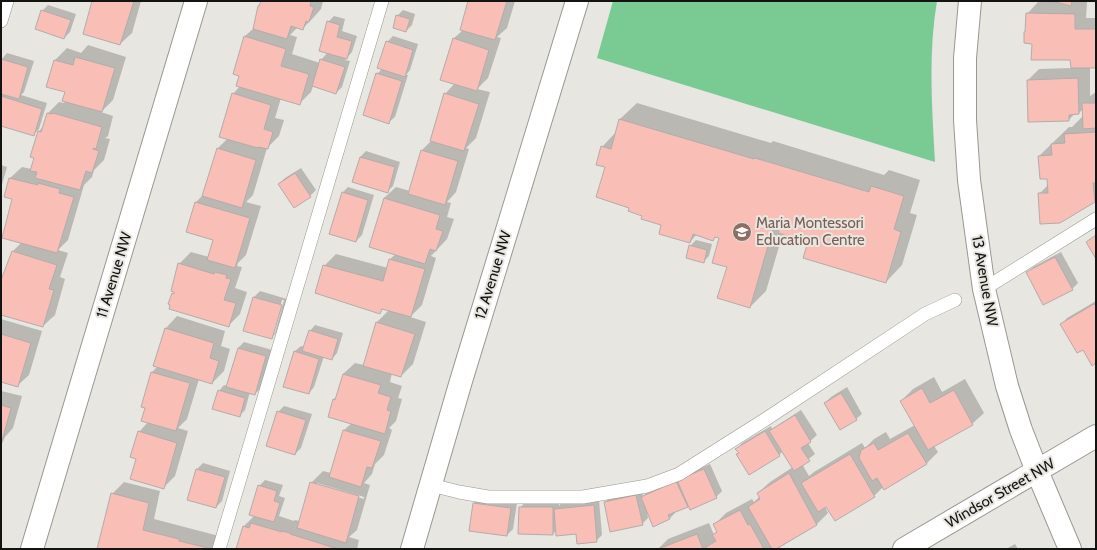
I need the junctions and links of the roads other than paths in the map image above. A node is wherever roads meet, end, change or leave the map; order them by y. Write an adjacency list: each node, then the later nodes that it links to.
1 (7, 1): 6 (lane)
2 (196, 1): 13 (street, 11 Avenue NW)
3 (382, 1): 14 (lane)
4 (577, 1): 12 (street, 12 Avenue NW)
5 (970, 1): 8 (street, 13 Avenue NW)
6 (1, 21)
7 (1096, 219): 8 (lane)
8 (984, 289): 11 (street, 13 Avenue NW)
9 (955, 300): 12 (lane)
10 (1096, 436): 11 (street, Windsor Street NW)
11 (1037, 471): 16 (street, Windsor Street NW); 17 (street, 13 Avenue NW)
12 (431, 485): 15 (street, 12 Avenue NW)
13 (32, 549)
14 (219, 549)
15 (412, 549)
16 (904, 549)
17 (1070, 549)

